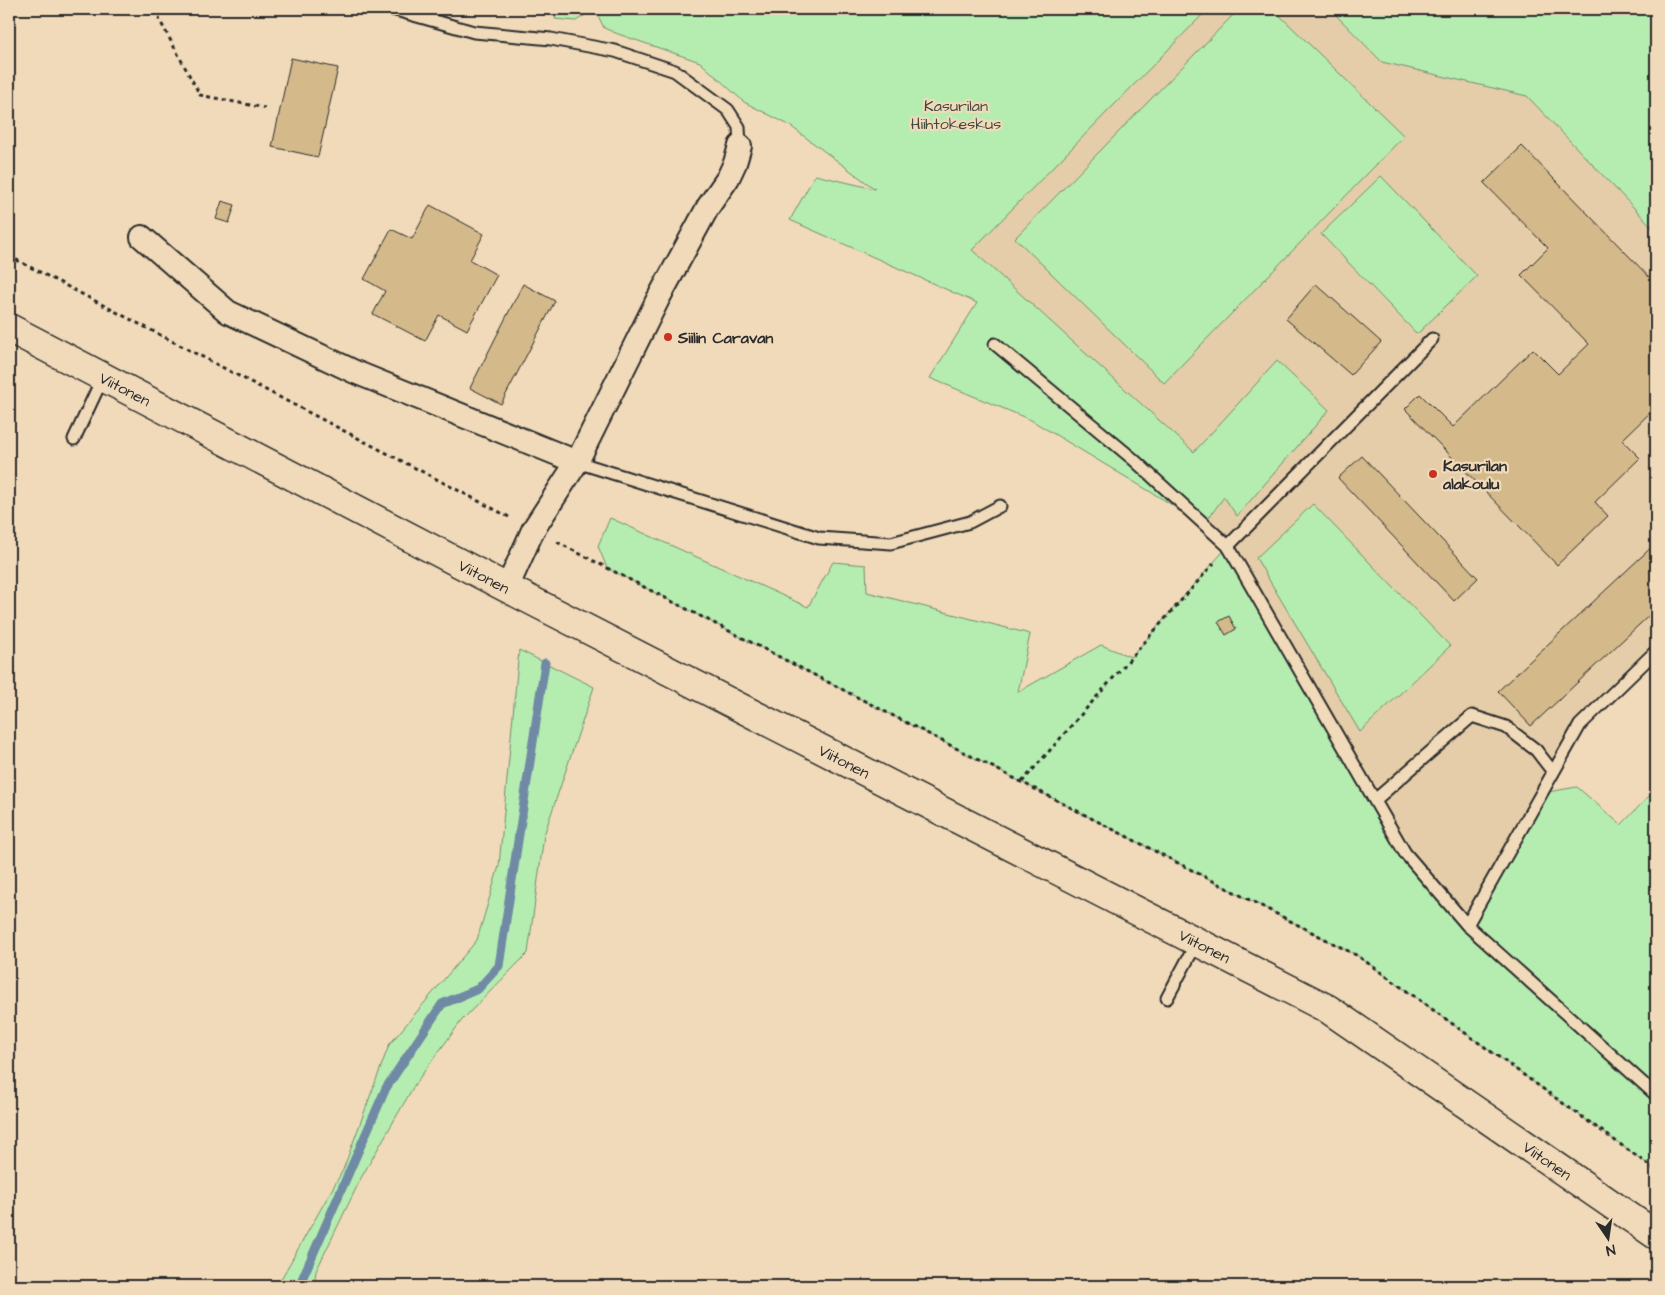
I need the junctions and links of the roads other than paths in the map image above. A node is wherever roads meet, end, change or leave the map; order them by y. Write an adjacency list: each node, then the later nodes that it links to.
1 (392, 9): 2 (lane)
2 (740, 146): 9 (street)
3 (142, 237): 9 (street)
4 (9, 328): 7 (main road, Viitonen)
5 (1432, 339): 11 (lane)
6 (995, 344): 11 (lane)
7 (103, 377): 8 (lane); 12 (main road, Viitonen)
8 (74, 438)
9 (577, 462): 10 (lane); 12 (street)
10 (1000, 506)
11 (1228, 546): 15 (lane)
12 (507, 588): 17 (main road, Viitonen)
13 (1656, 652): 14 (lane)
14 (1553, 772): 15 (lane); 16 (lane)
15 (1375, 800): 16 (lane)
16 (1467, 924): 19 (lane)
17 (1197, 942): 18 (lane); 20 (main road, Viitonen)
18 (1167, 998)
19 (1656, 1095)
20 (1656, 1236)

